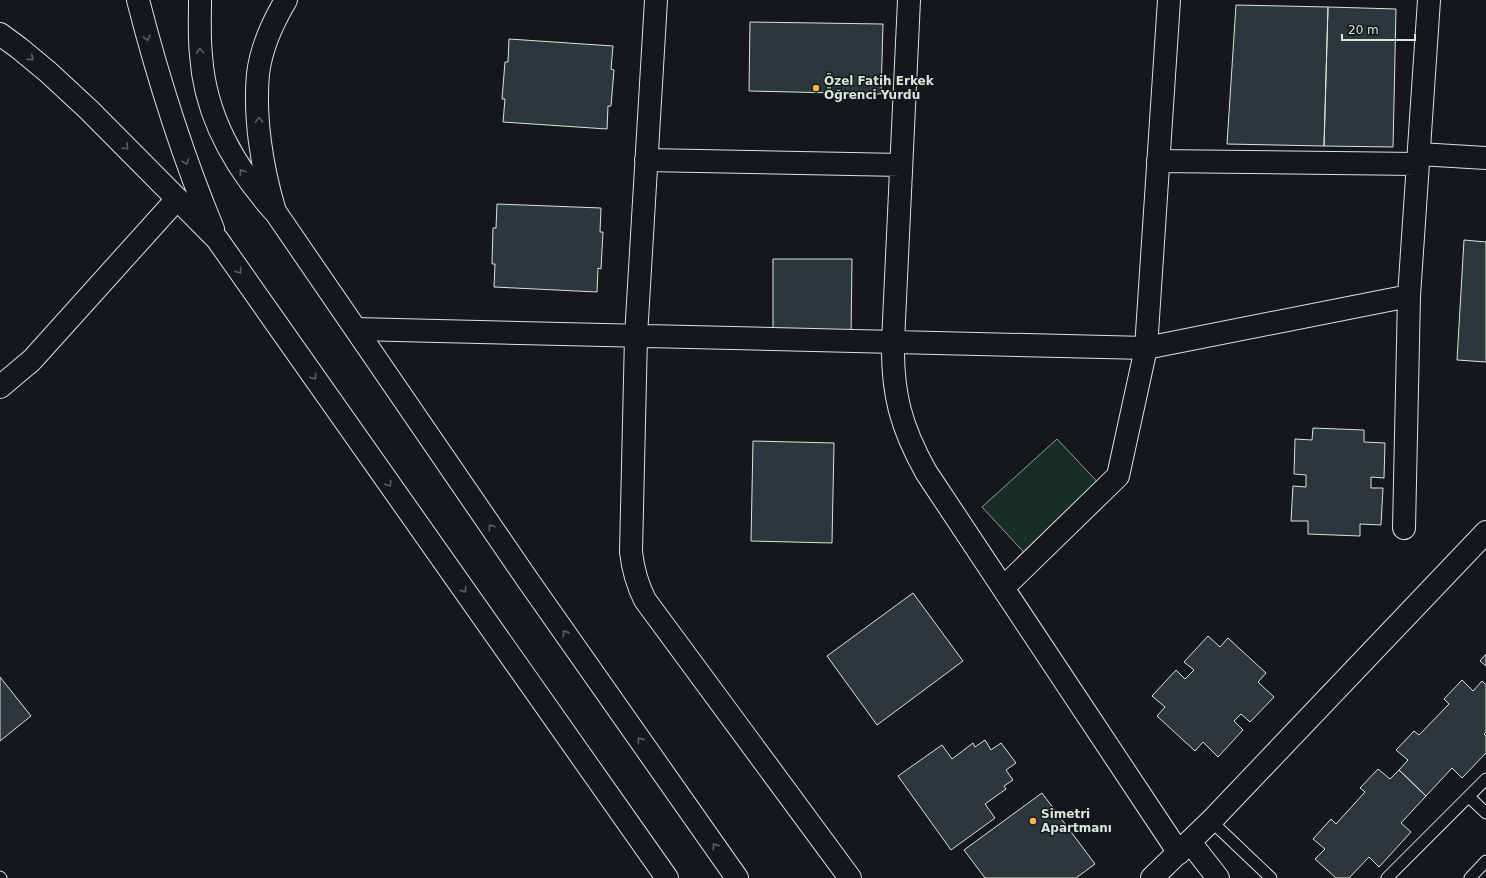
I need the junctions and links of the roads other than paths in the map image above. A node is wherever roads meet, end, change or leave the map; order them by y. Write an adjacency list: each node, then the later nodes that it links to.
1 (138, 0): 16 (street, one-way to 16)
2 (200, 0): 15 (street, one-way to 2)
3 (286, 0): 15 (street, one-way to 3)
4 (656, 0): 11 (street)
5 (909, 0): 13 (street)
6 (1169, 0): 12 (street)
7 (1430, 0): 10 (street)
8 (0, 34): 14 (street, one-way to 14)
9 (1486, 158): 10 (street)
10 (1418, 159): 12 (street); 17 (street)
11 (646, 160): 13 (street); 19 (street)
12 (1158, 161): 21 (street)
13 (901, 165): 20 (street)
14 (177, 199): 16 (street); 22 (street)
15 (276, 213): 18 (street)
16 (217, 239): 32 (street, one-way to 32)
17 (1409, 296): 21 (street); 23 (street)
18 (356, 330): 19 (street); 33 (street, one-way to 18)
19 (636, 336): 20 (street); 34 (street)
20 (893, 342): 21 (street); 25 (street)
21 (1146, 348): 25 (street)
22 (0, 387)
23 (1404, 528)
24 (1486, 532): 29 (street)
25 (1003, 588): 30 (street)
26 (1486, 779): 27 (lane)
27 (1469, 796): 28 (lane); 38 (lane)
28 (1486, 813)
29 (1211, 821): 30 (street); 37 (lane)
30 (1185, 848): 35 (street); 36 (street)
31 (1486, 861): 39 (lane)
32 (667, 878)
33 (737, 878)
34 (850, 878)
35 (1152, 878)
36 (1218, 878)
37 (1272, 878)
38 (1387, 878)
39 (1470, 878)

